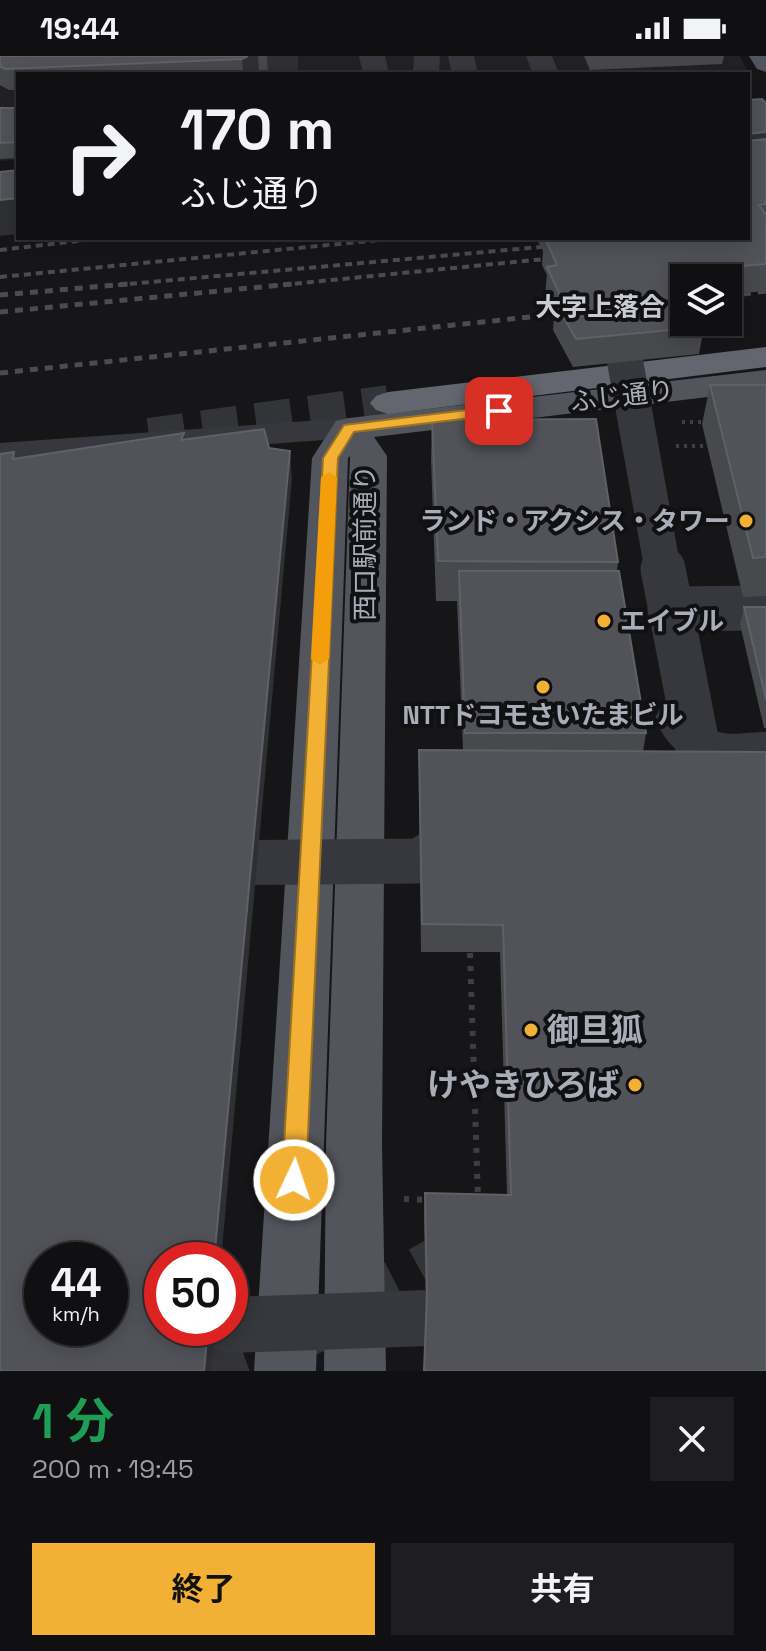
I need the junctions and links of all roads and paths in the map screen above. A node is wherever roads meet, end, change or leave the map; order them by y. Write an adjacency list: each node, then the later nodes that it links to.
1 (762, 56): 2 (main road)
2 (766, 64)
3 (603, 240): 12 (street, bridge)
4 (766, 357): 7 (highway)
5 (766, 380): 6 (main road, ふじ通り)
6 (619, 396): 7 (main road, ふじ通り); 13 (street)
7 (369, 416): 8 (street, ふじ通り); 23 (main road, 西口駅前通り); 24 (main road, 西口駅前通り)
8 (0, 454)
9 (258, 464): 10 (street)
10 (200, 475)
11 (766, 608): 12 (street, bridge)
12 (670, 609): 14 (street, bridge)
13 (766, 749)
14 (708, 821)
15 (511, 824): 16 (street, bridge)
16 (194, 863)
17 (470, 953): 20 (path)
18 (404, 1199): 19 (path)
19 (433, 1200)
20 (463, 1200)
21 (533, 1316): 22 (street, bridge)
22 (248, 1324)
23 (285, 1371)
24 (355, 1371)

